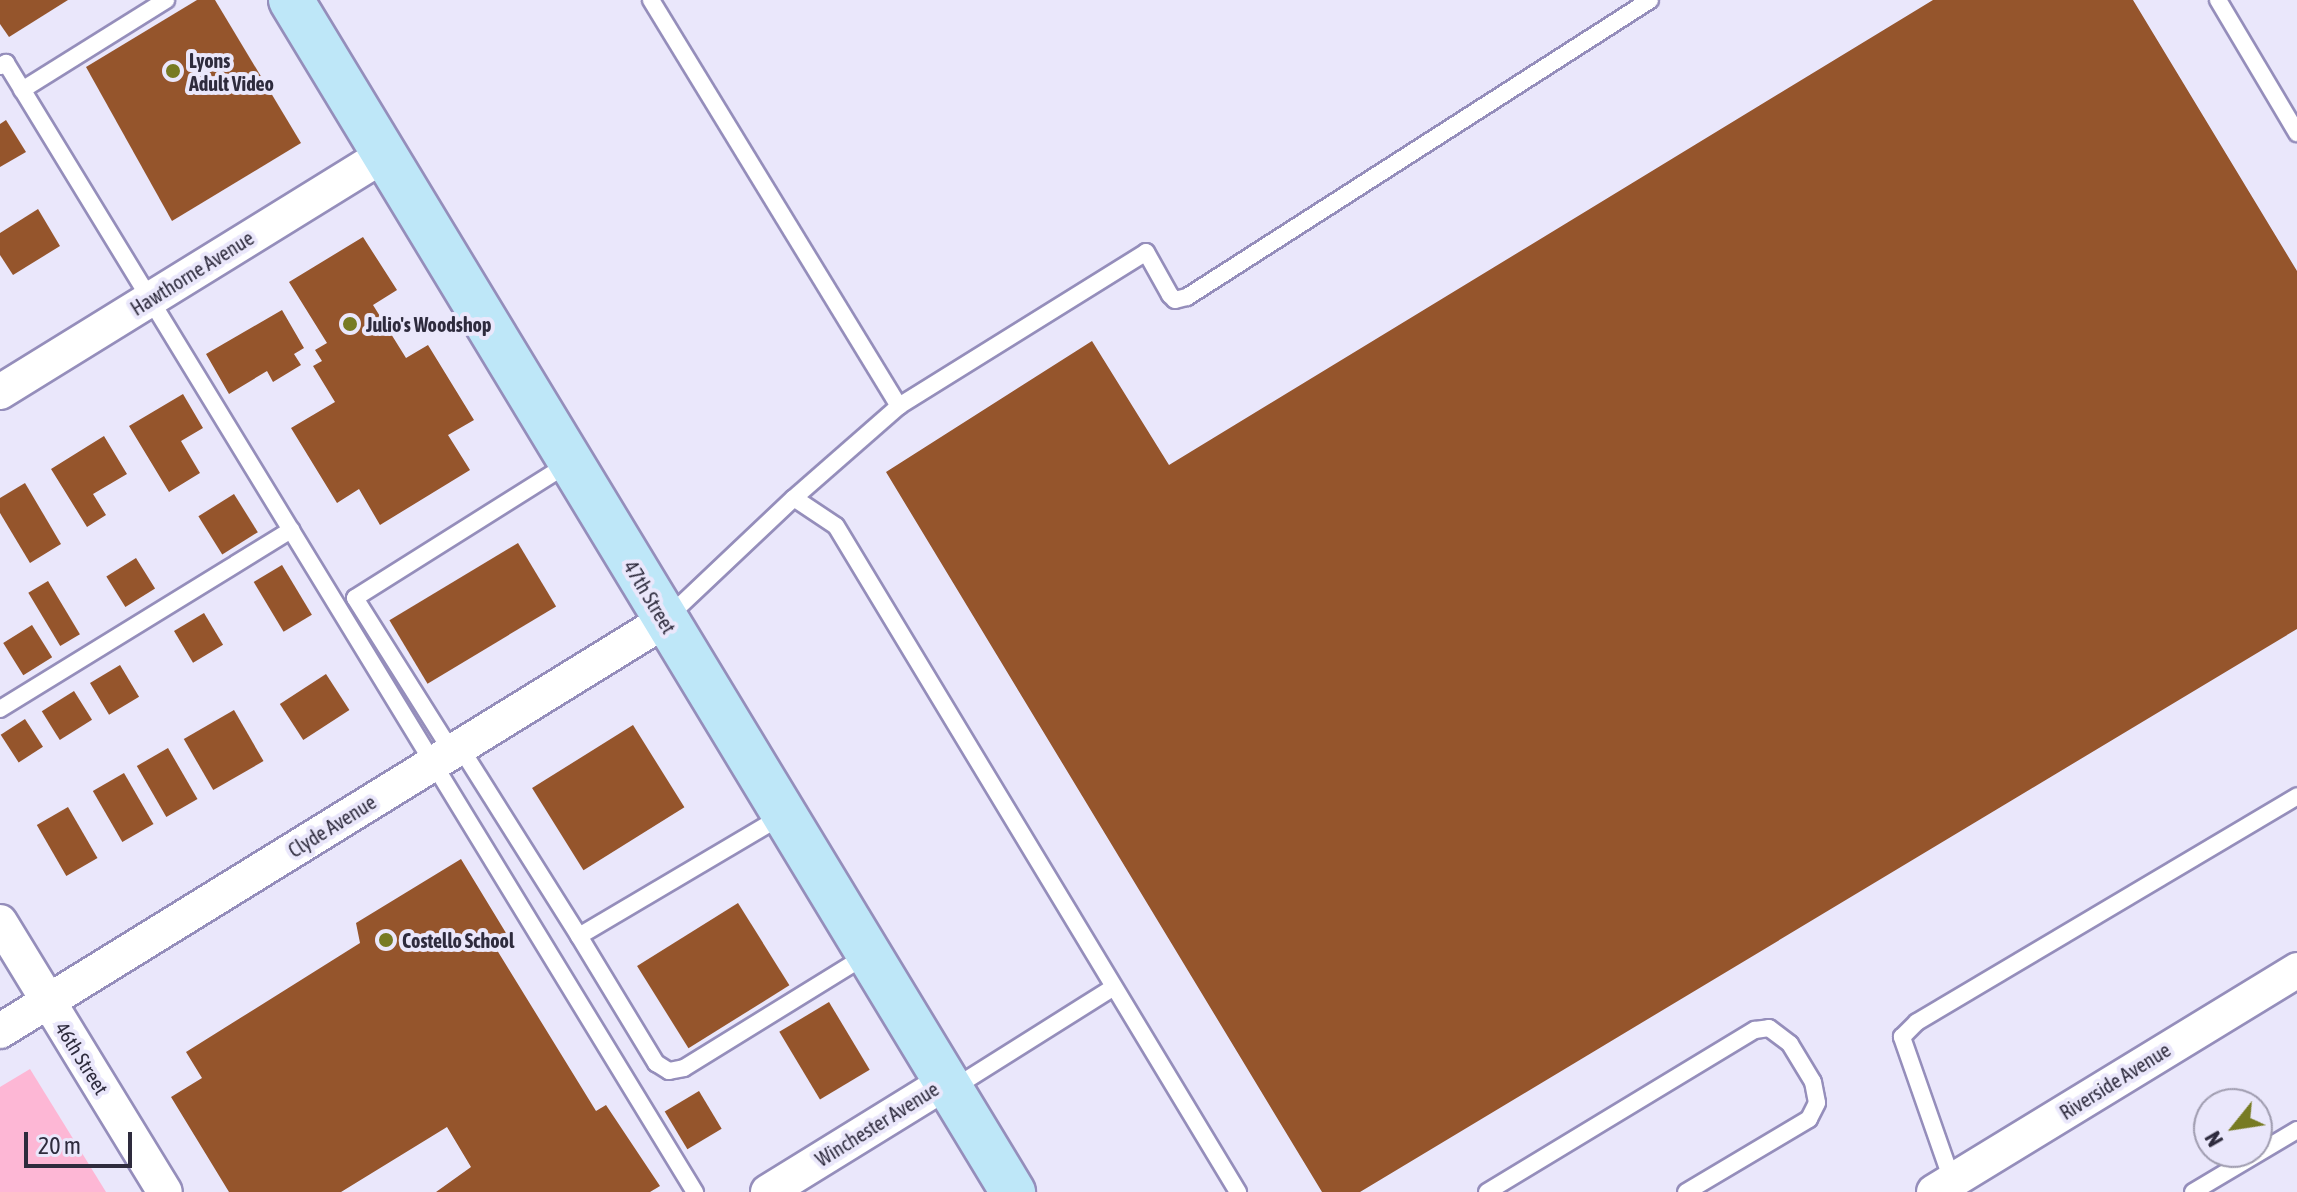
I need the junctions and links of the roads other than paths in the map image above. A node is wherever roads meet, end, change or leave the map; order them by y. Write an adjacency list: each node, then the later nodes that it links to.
1 (166, 0): 7 (lane)
2 (291, 0): 9 (main road, 47th Street)
3 (651, 0): 12 (lane)
4 (1650, 0): 12 (lane)
5 (2218, 0): 8 (lane)
6 (0, 66): 7 (lane)
7 (22, 90): 10 (lane)
8 (2297, 133)
9 (384, 155): 10 (street, Hawthorne Avenue); 13 (main road, 47th Street)
10 (150, 299): 11 (street, Hawthorne Avenue); 15 (lane)
11 (0, 392)
12 (899, 406): 14 (lane)
13 (570, 463): 16 (main road, 47th Street); 18 (lane)
14 (794, 498): 16 (lane); 25 (lane)
15 (291, 530): 17 (lane); 18 (lane)
16 (664, 621): 18 (street, Clyde Avenue); 20 (main road, 47th Street)
17 (0, 709)
18 (448, 754): 22 (lane); 26 (street, Clyde Avenue); 32 (lane)
19 (2297, 796): 30 (lane)
20 (784, 815): 22 (lane); 23 (main road, 47th Street)
21 (0, 922): 26 (street, 46th Street)
22 (579, 936): 23 (lane)
23 (868, 954): 28 (main road, 47th Street)
24 (2297, 970): 30 (street, Riverside Avenue)
25 (1114, 987): 28 (lane); 35 (lane)
26 (47, 1001): 27 (street, Clyde Avenue); 31 (street, 46th Street)
27 (0, 1031)
28 (948, 1086): 33 (street, Winchester Avenue); 34 (main road, 47th Street)
29 (2297, 1130): 38 (lane)
30 (1948, 1188)
31 (165, 1192)
32 (695, 1192)
33 (768, 1192)
34 (1013, 1192)
35 (1238, 1192)
36 (1487, 1192): 37 (lane)
37 (1686, 1192)
38 (2193, 1192)

